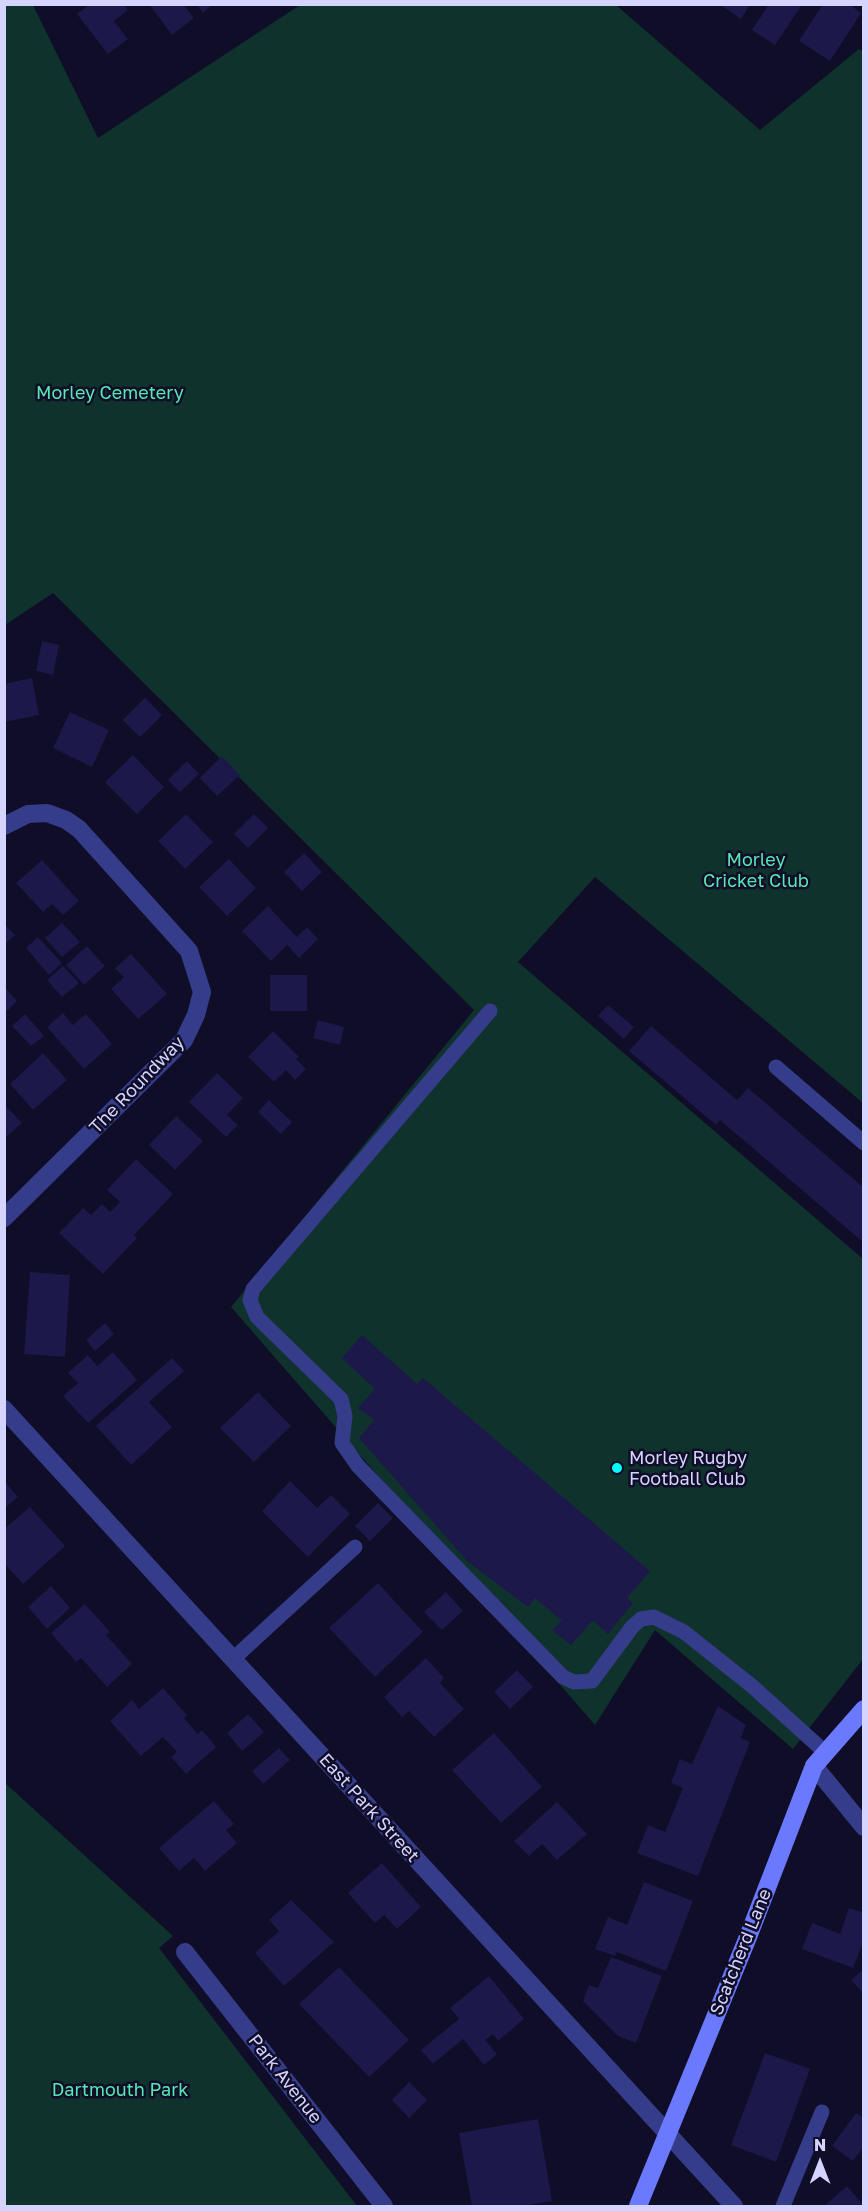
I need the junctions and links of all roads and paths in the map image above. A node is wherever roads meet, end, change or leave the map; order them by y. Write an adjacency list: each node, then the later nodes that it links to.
1 (4, 826): 5 (street, The Roundway)
2 (490, 1011): 10 (lane)
3 (776, 1068): 4 (lane)
4 (864, 1143)
5 (4, 1218)
6 (4, 1409): 8 (street, East Park Street)
7 (355, 1547): 8 (lane)
8 (233, 1659): 14 (street, East Park Street)
9 (864, 1709): 10 (street, Scatcherd Lane)
10 (820, 1760): 11 (street); 14 (street, Scatcherd Lane)
11 (864, 1827)
12 (185, 1952): 15 (street, Park Avenue)
13 (822, 2112): 18 (lane)
14 (666, 2133): 16 (street, Scatcherd Lane); 17 (street, East Park Street)
15 (384, 2206)
16 (638, 2206)
17 (734, 2206)
18 (783, 2206)

